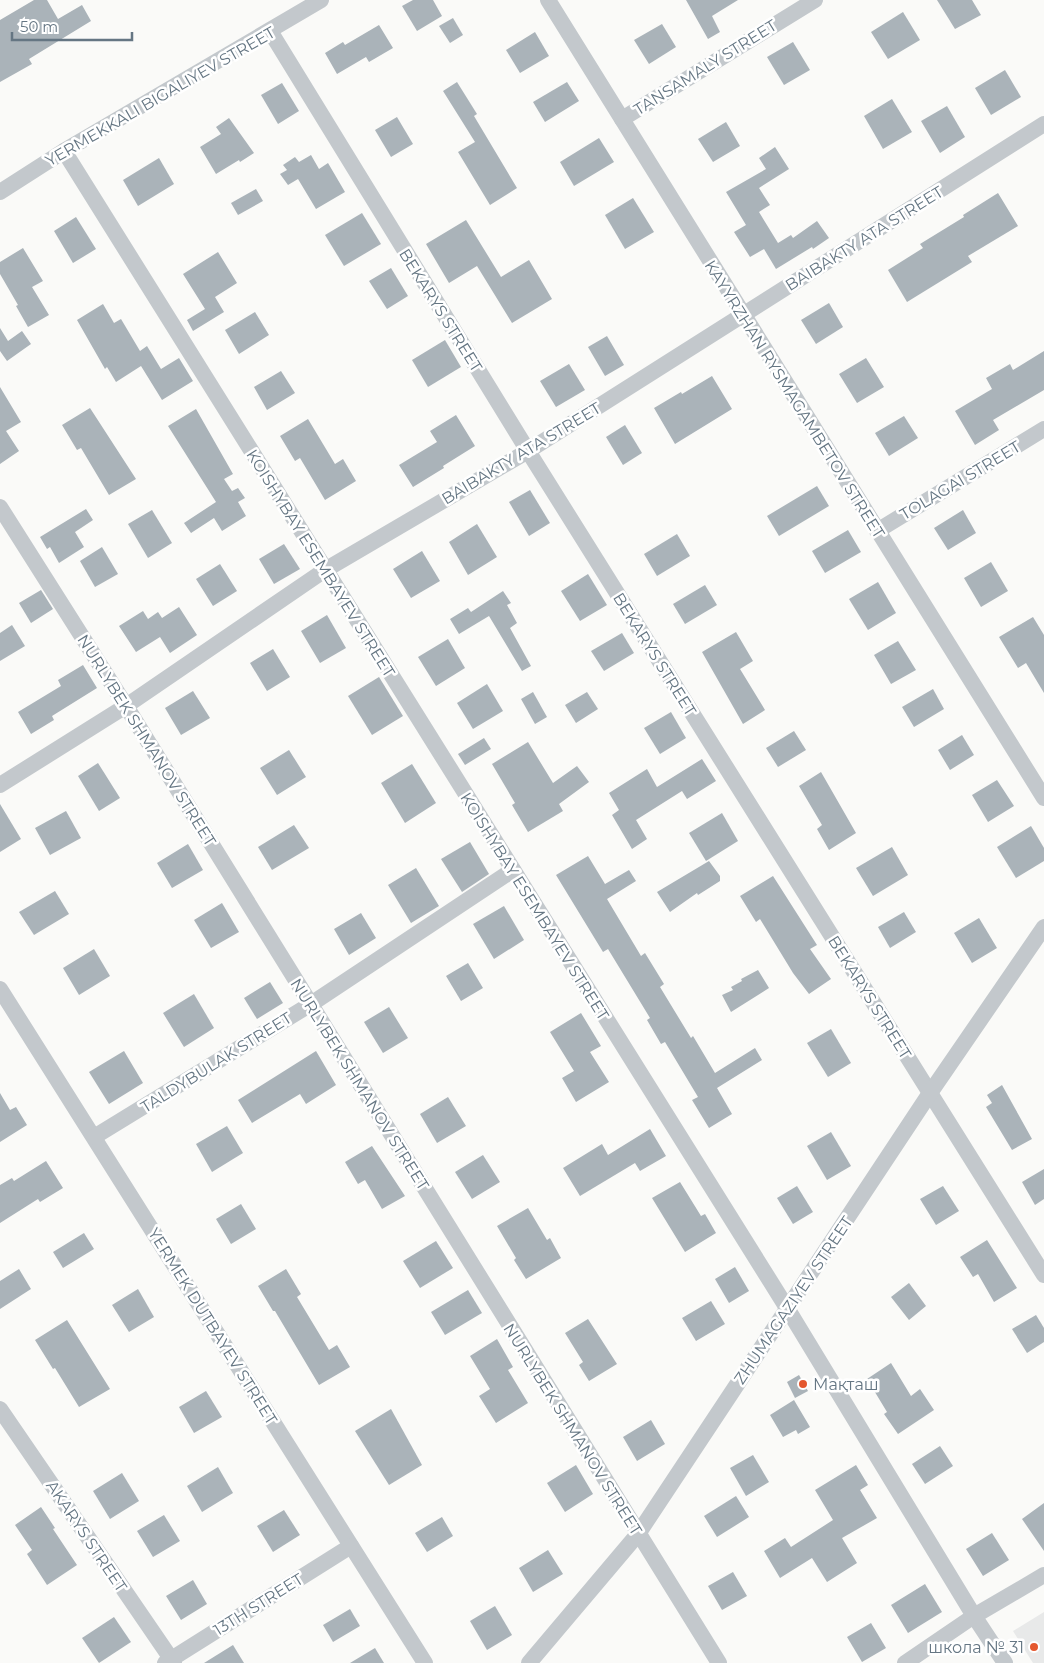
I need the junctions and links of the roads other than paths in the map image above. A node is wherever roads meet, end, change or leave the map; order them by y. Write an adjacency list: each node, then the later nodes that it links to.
1 (321, 0): 4 (street, YERMEKKALI BIGALIYEV STREET)
2 (548, 0): 5 (street, KAYYRZHAN RYSMAGAMBETOV STREET)
3 (815, 0): 5 (street, TANSAMALY STREET)
4 (270, 31): 7 (street, YERMEKKALI BIGALIYEV STREET); 11 (street, BEKARYS STREET)
5 (622, 119): 9 (street, KAYYRZHAN RYSMAGAMBETOV STREET)
6 (1044, 124): 9 (street, BAIBAKTY ATA STREET)
7 (64, 151): 8 (street, YERMEKKALI BIGALIYEV STREET); 14 (street, KOISHYBAY ESEMBAYEV STREET)
8 (0, 192)
9 (743, 315): 11 (street, BAIBAKTY ATA STREET); 13 (street, KAYYRZHAN RYSMAGAMBETOV STREET)
10 (1044, 429): 13 (street, TOLAGAI STREET)
11 (528, 451): 14 (street, BAIBAKTY ATA STREET); 22 (street, BEKARYS STREET)
12 (0, 507): 15 (street, NURLYBEK SHMANOV STREET)
13 (877, 531): 17 (street, KAYYRZHAN RYSMAGAMBETOV STREET)
14 (324, 570): 15 (street, BAIBAKTY ATA STREET); 18 (street, KOISHYBAY ESEMBAYEV STREET)
15 (126, 706): 16 (street, BAIBAKTY ATA STREET); 21 (street, NURLYBEK SHMANOV STREET)
16 (0, 785)
17 (1044, 798)
18 (513, 870): 21 (street, TALDYBULAK STREET); 25 (street, KOISHYBAY ESEMBAYEV STREET)
19 (1044, 927): 22 (street, ZHUMAGAZIYEV STREET)
20 (0, 989): 23 (street, YERMEK DUTBAYEV STREET)
21 (311, 1004): 23 (street, TALDYBULAK STREET); 27 (street, NURLYBEK SHMANOV STREET)
22 (930, 1093): 24 (street, BEKARYS STREET); 25 (street, ZHUMAGAZIYEV STREET)
23 (94, 1137): 28 (street, YERMEK DUTBAYEV STREET)
24 (1044, 1275)
25 (787, 1308): 27 (street, ZHUMAGAZIYEV STREET); 30 (street, KOISHYBAY ESEMBAYEV STREET)
26 (0, 1409): 31 (street, AKARYS STREET)
27 (638, 1534): 33 (street, ZHUMAGAZIYEV STREET); 34 (street, NURLYBEK SHMANOV STREET)
28 (351, 1546): 31 (street, 13TH STREET); 32 (street, YERMEK DUTBAYEV STREET)
29 (1044, 1575): 30 (street)
30 (974, 1616): 35 (street); 36 (street, KOISHYBAY ESEMBAYEV STREET)
31 (170, 1662)
32 (425, 1663)
33 (529, 1663)
34 (719, 1663)
35 (904, 1663)
36 (1005, 1663)

